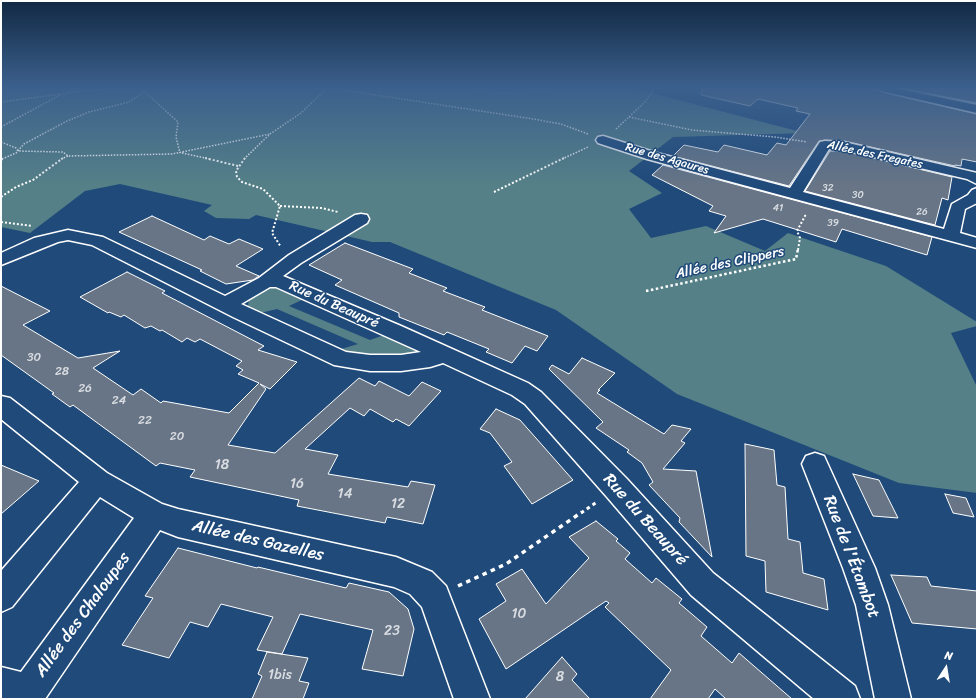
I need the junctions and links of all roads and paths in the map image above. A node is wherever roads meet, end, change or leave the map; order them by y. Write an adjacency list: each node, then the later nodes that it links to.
1 (13, 121): 8 (path)
2 (68, 121): 14 (path)
3 (176, 121): 13 (path)
4 (290, 121): 9 (path)
5 (539, 121): 10 (path)
6 (625, 121): 10 (path)
7 (647, 121): 12 (path, Allée des Fregates)
8 (1, 127)
9 (270, 134): 15 (path); 19 (path)
10 (603, 140): 21 (path); 23 (street, Rue des Agaures)
11 (1, 142): 14 (path)
12 (825, 145): 20 (street, Allée des Fregates); 23 (street)
13 (179, 148): 15 (path); 16 (path)
14 (18, 151): 17 (path); 18 (path)
15 (180, 153): 16 (path); 19 (path)
16 (168, 154): 17 (path)
17 (68, 156): 24 (path)
18 (1, 160)
19 (238, 166): 26 (path)
20 (977, 180)
21 (494, 192)
22 (977, 193): 31 (street)
23 (794, 194): 25 (street, Rue des Agaures)
24 (1, 197)
25 (814, 199): 31 (street, Rue des Agaures); 36 (path, Allée des Clippers)
26 (280, 206): 27 (path); 34 (path)
27 (339, 213)
28 (361, 219): 34 (street)
29 (1, 222): 30 (path)
30 (36, 226)
31 (951, 236): 32 (street, Rue des Agaures)
32 (977, 243)
33 (1, 260): 37 (street)
34 (289, 264): 35 (street)
35 (266, 282): 37 (street); 38 (street, Rue du Beaupré)
36 (646, 291)
37 (226, 304): 38 (street)
38 (442, 354): 42 (street, Rue du Beaupré)
39 (1, 405): 41 (street, Allée des Gazelles)
40 (815, 464): 49 (street, Rue de l'Étambot)
41 (97, 481): 43 (street, Allée des Gazelles); 44 (street)
42 (617, 488): 45 (path); 48 (street, Rue du Beaupré)
43 (154, 515): 45 (street, Allée des Gazelles); 46 (street, Allée des Chaloupes)
44 (1, 596)
45 (435, 596): 47 (street, Allée des Gazelles)
46 (1, 685)
47 (472, 699)
48 (842, 699)
49 (893, 699)

